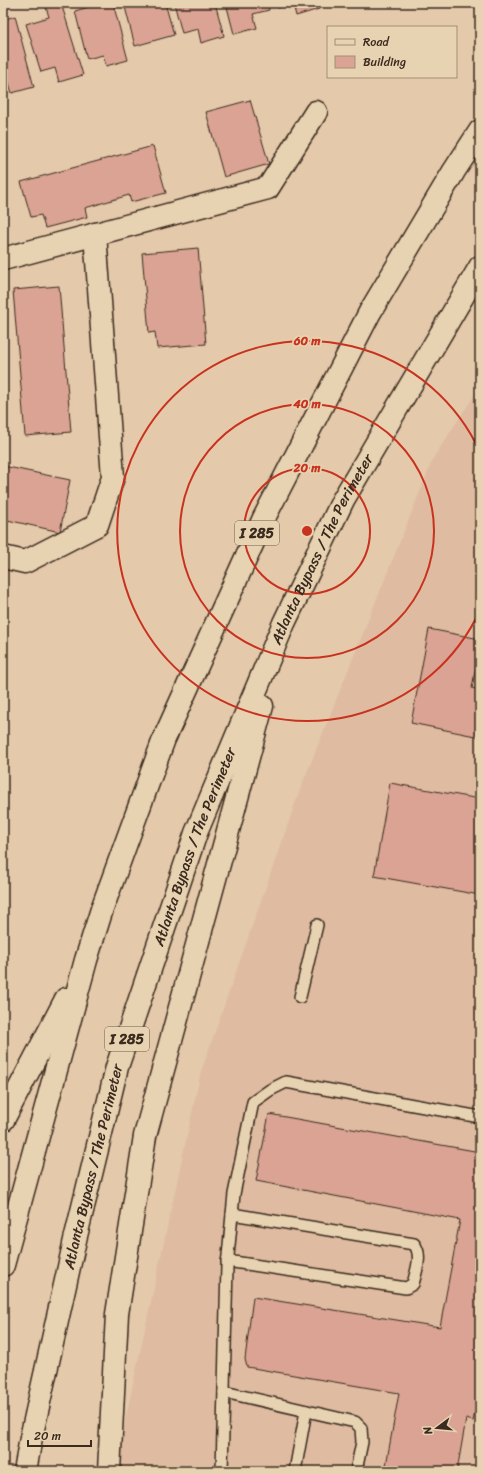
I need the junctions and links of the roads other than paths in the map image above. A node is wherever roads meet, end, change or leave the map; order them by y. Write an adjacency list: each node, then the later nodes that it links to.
1 (316, 112): 3 (main road)
2 (480, 131): 9 (main road, I 285)
3 (95, 234): 4 (main road); 6 (main road)
4 (3, 259)
5 (480, 267): 7 (main road, Atlanta Bypass / The Perimeter / I 285)
6 (3, 557)
7 (284, 623): 18 (main road, Atlanta Bypass / The Perimeter / I 285); 19 (main road)
8 (317, 925): 10 (lane)
9 (86, 960): 12 (main road); 15 (main road, I 285)
10 (300, 997)
11 (480, 1117): 13 (lane)
12 (3, 1120)
13 (232, 1214): 14 (lane); 14 (lane)
14 (227, 1261): 16 (lane)
15 (3, 1264)
16 (224, 1392): 17 (lane); 20 (lane)
17 (306, 1411): 21 (lane); 22 (lane)
18 (25, 1471)
19 (109, 1471)
20 (222, 1471)
21 (295, 1471)
22 (356, 1471)

